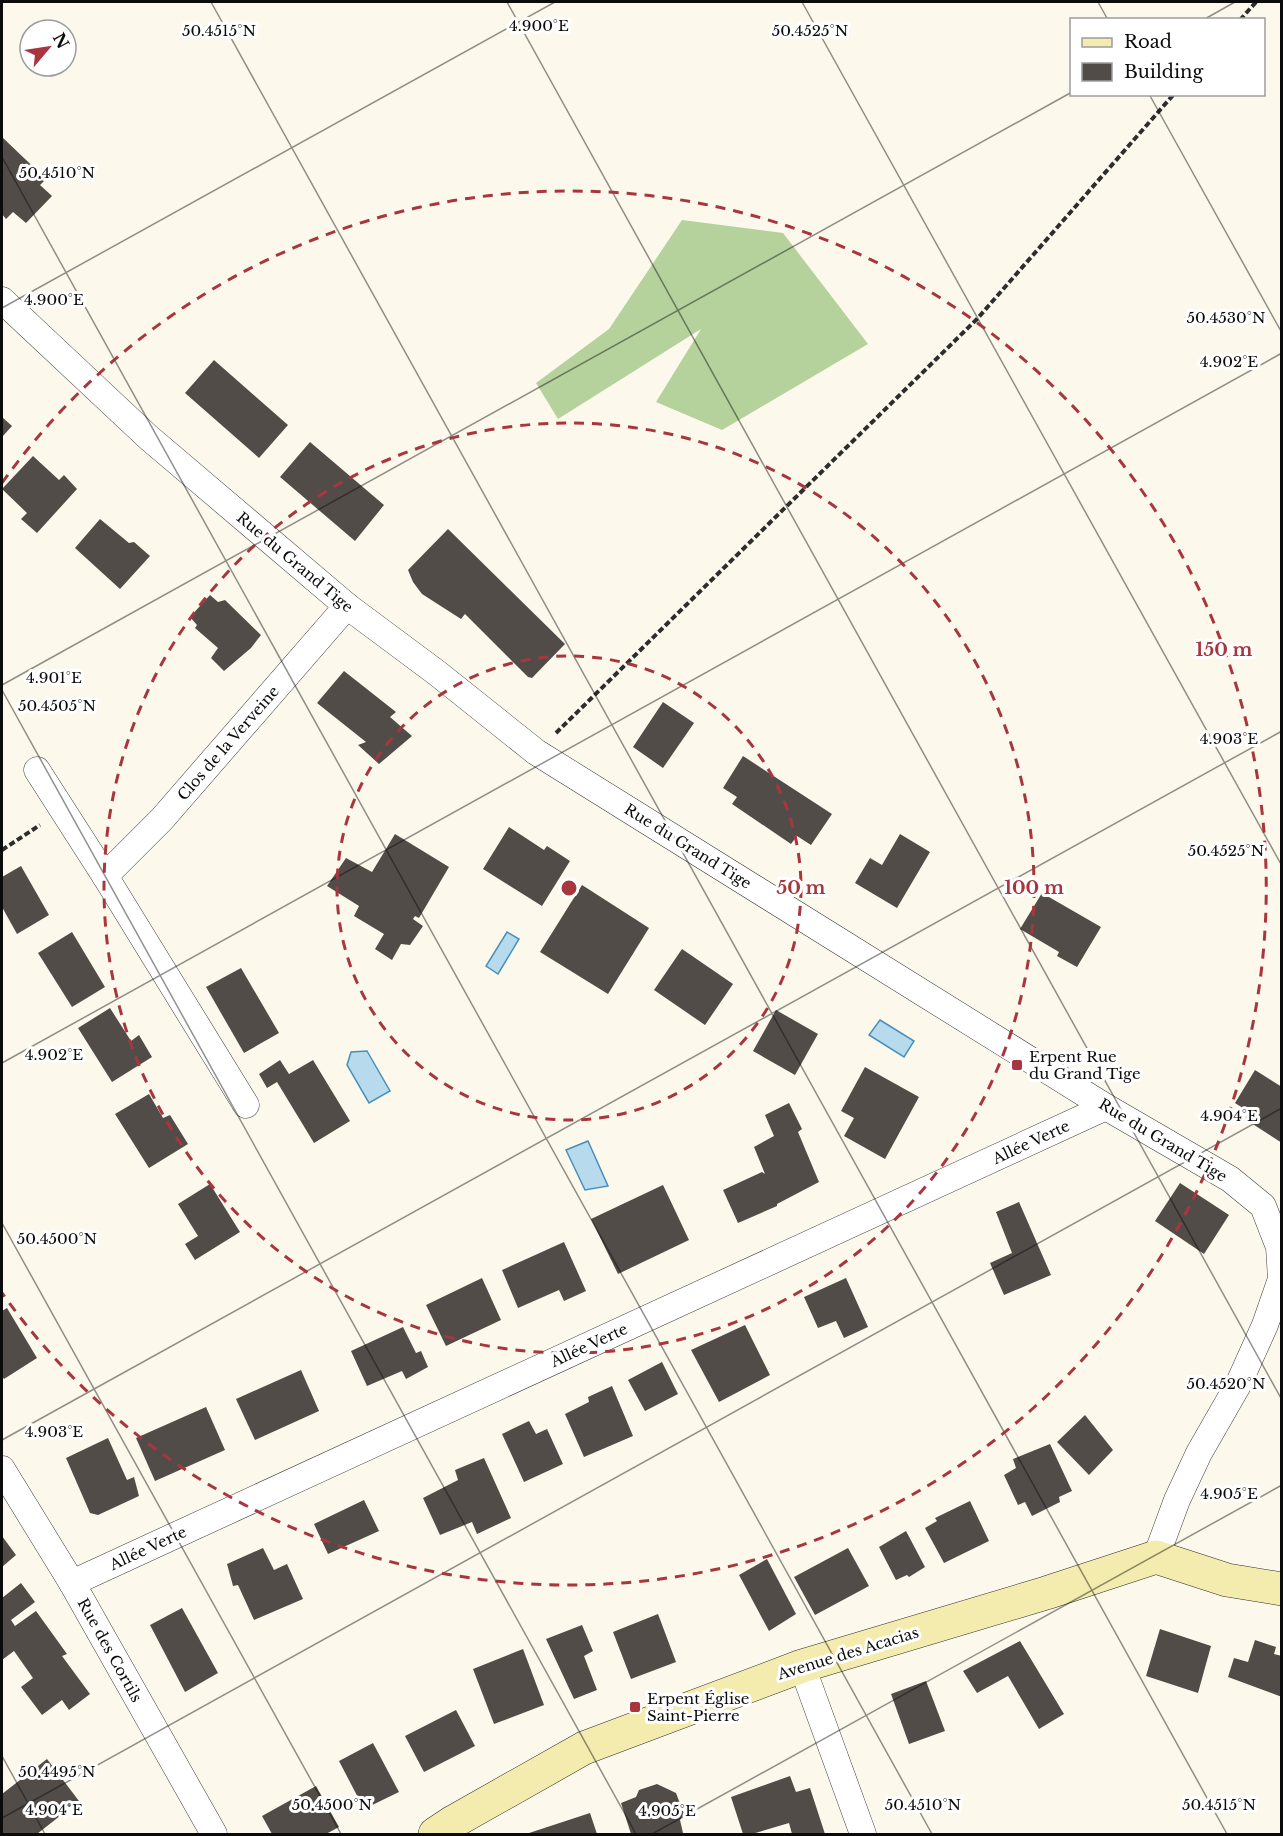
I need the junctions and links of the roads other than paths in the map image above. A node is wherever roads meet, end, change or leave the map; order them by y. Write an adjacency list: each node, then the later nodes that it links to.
1 (2, 300): 2 (street, Rue du Grand Tige)
2 (347, 606): 4 (street, Clos de la Verveine); 6 (street, Rue du Grand Tige)
3 (37, 770): 4 (street)
4 (105, 876): 5 (street)
5 (246, 1105)
6 (1106, 1107): 8 (street, Rue du Grand Tige); 9 (street, Allée Verte)
7 (2, 1469): 9 (street, Rue des Cortils)
8 (1156, 1557): 10 (street); 11 (street, Avenue des Acacias)
9 (72, 1583): 12 (street, Rue des Cortils)
10 (1281, 1589)
11 (802, 1666): 13 (street, Avenue des Acacias); 14 (street)
12 (214, 1834)
13 (435, 1834)
14 (863, 1834)

